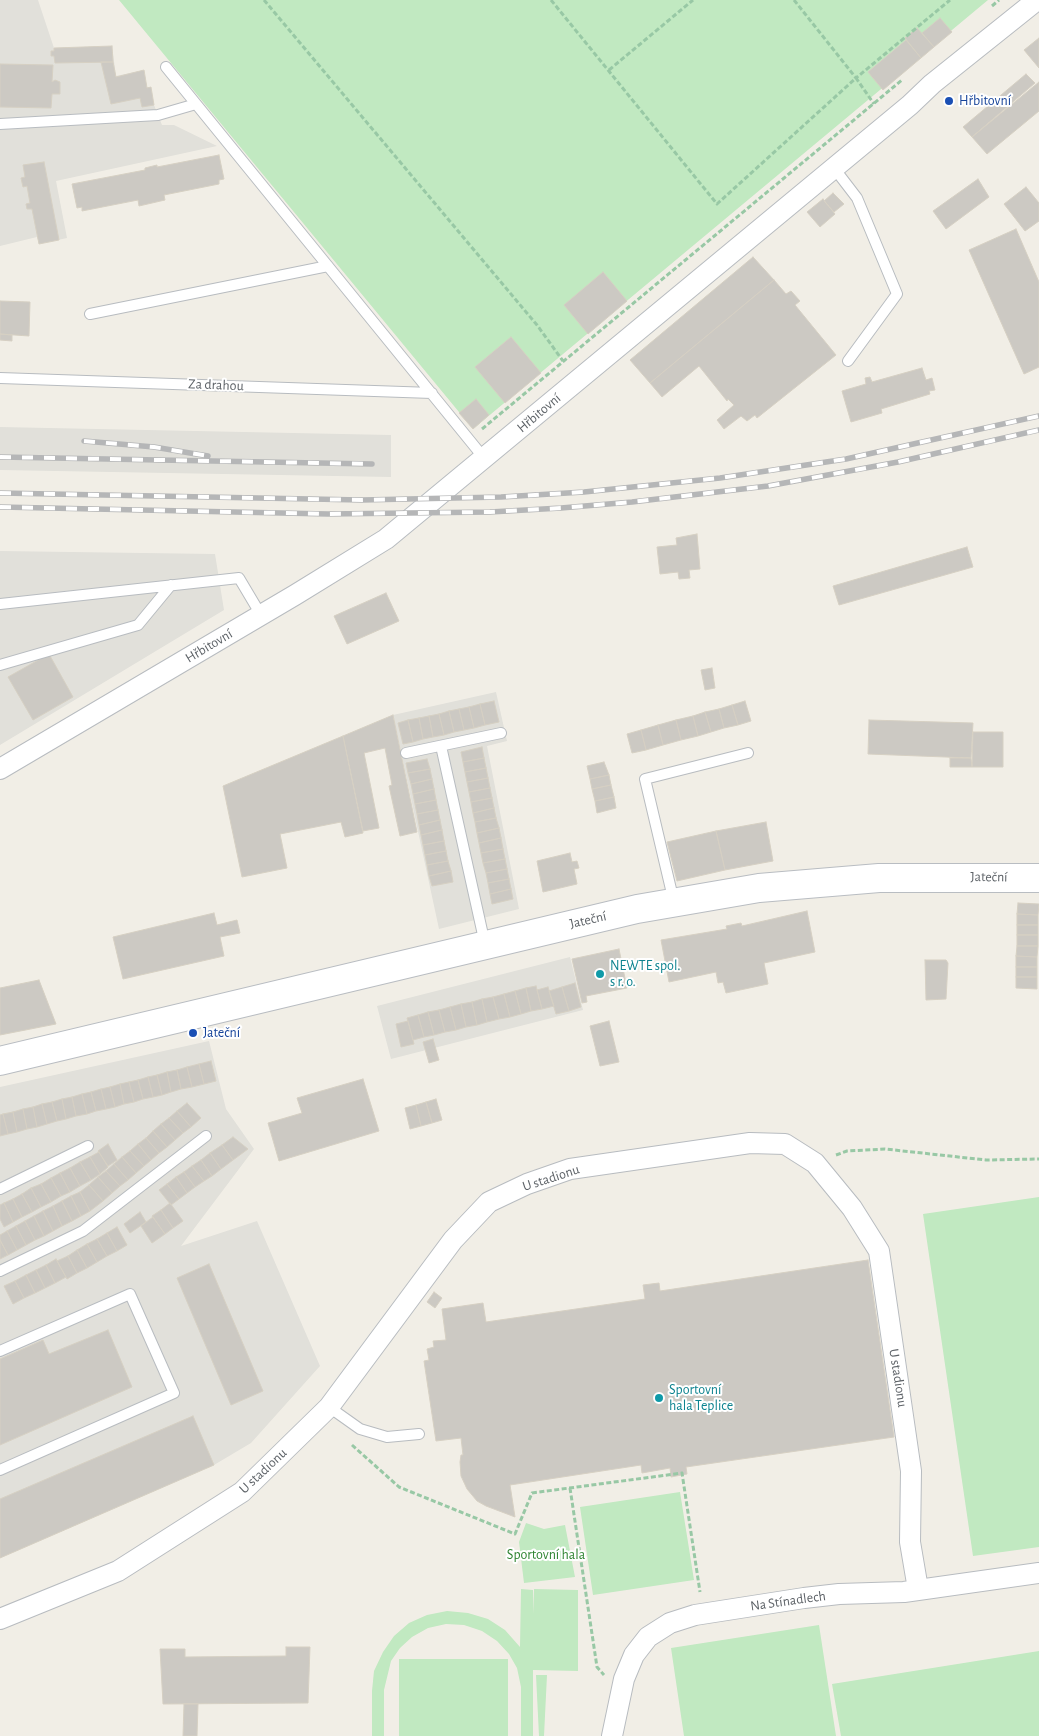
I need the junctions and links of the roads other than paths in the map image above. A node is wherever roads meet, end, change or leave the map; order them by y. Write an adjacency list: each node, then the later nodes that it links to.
1 (1037, 0): 5 (street, Hřbitovní)
2 (166, 67): 3 (lane)
3 (196, 104): 4 (lane); 6 (lane)
4 (0, 124)
5 (834, 168): 8 (lane); 11 (street, Hřbitovní)
6 (328, 266): 7 (lane); 10 (lane)
7 (90, 314)
8 (848, 361)
9 (0, 378): 10 (lane, Za drahou)
10 (432, 393): 11 (lane)
11 (484, 458): 14 (street, Hřbitovní)
12 (171, 585): 13 (lane); 14 (lane); 15 (lane)
13 (0, 604)
14 (262, 615): 20 (street, Hřbitovní)
15 (0, 665)
16 (502, 733): 17 (lane)
17 (441, 746): 18 (lane); 23 (lane)
18 (406, 753)
19 (748, 753): 22 (lane)
20 (0, 769)
21 (1039, 878): 22 (main road, Jateční)
22 (674, 903): 23 (main road, Jateční)
23 (485, 944): 24 (main road, Jateční)
24 (0, 1061)
25 (206, 1136): 28 (lane)
26 (88, 1146): 27 (lane)
27 (0, 1189)
28 (0, 1271)
29 (0, 1351): 32 (lane)
30 (329, 1407): 31 (lane); 34 (street, U stadionu); 35 (street, U stadionu)
31 (419, 1434)
32 (0, 1470)
33 (1039, 1573): 34 (street, Na Stínadlech)
34 (918, 1590): 36 (street, Na Stínadlech)
35 (0, 1619)
36 (612, 1736)

